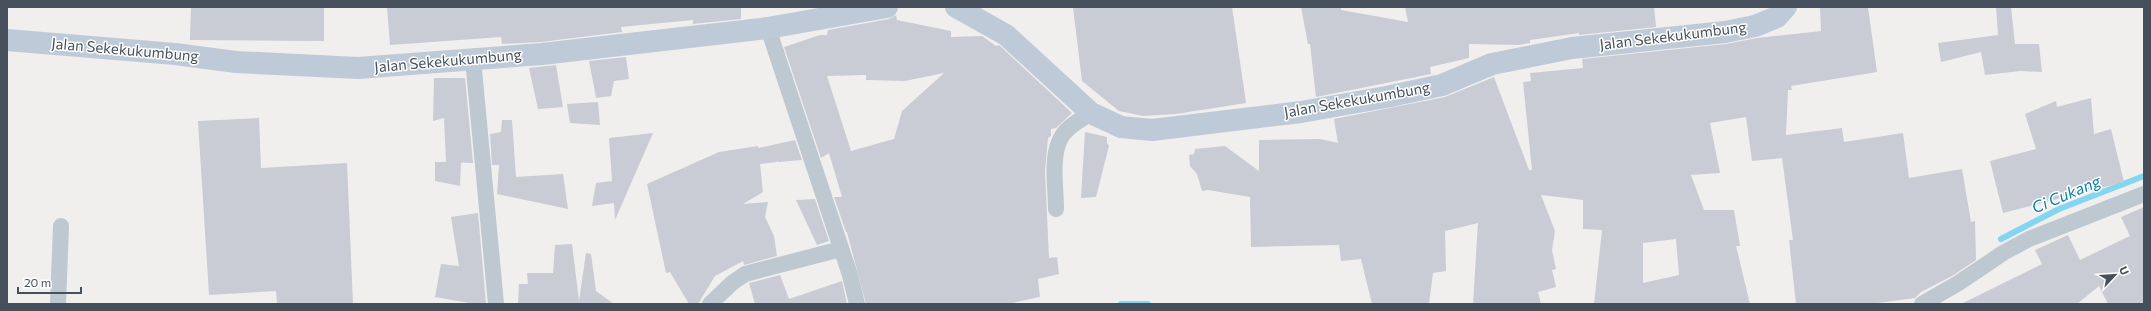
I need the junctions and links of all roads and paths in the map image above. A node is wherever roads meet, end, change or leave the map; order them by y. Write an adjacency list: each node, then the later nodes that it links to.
1 (887, 7): 4 (street, Jalan Sekekukumbung)
2 (956, 7): 7 (street, Jalan Sekekukumbung)
3 (1786, 7): 7 (street, Jalan Sekekukumbung)
4 (768, 28): 6 (street, Jalan Sekekukumbung); 11 (street)
5 (7, 40): 6 (street, Jalan Sekekukumbung)
6 (473, 59): 13 (street)
7 (1091, 113): 9 (street)
8 (2144, 194): 16 (street)
9 (1056, 209)
10 (61, 226): 12 (street)
11 (841, 249): 14 (street); 15 (street)
12 (58, 304)
13 (496, 304)
14 (710, 304)
15 (856, 304)
16 (1922, 304)

